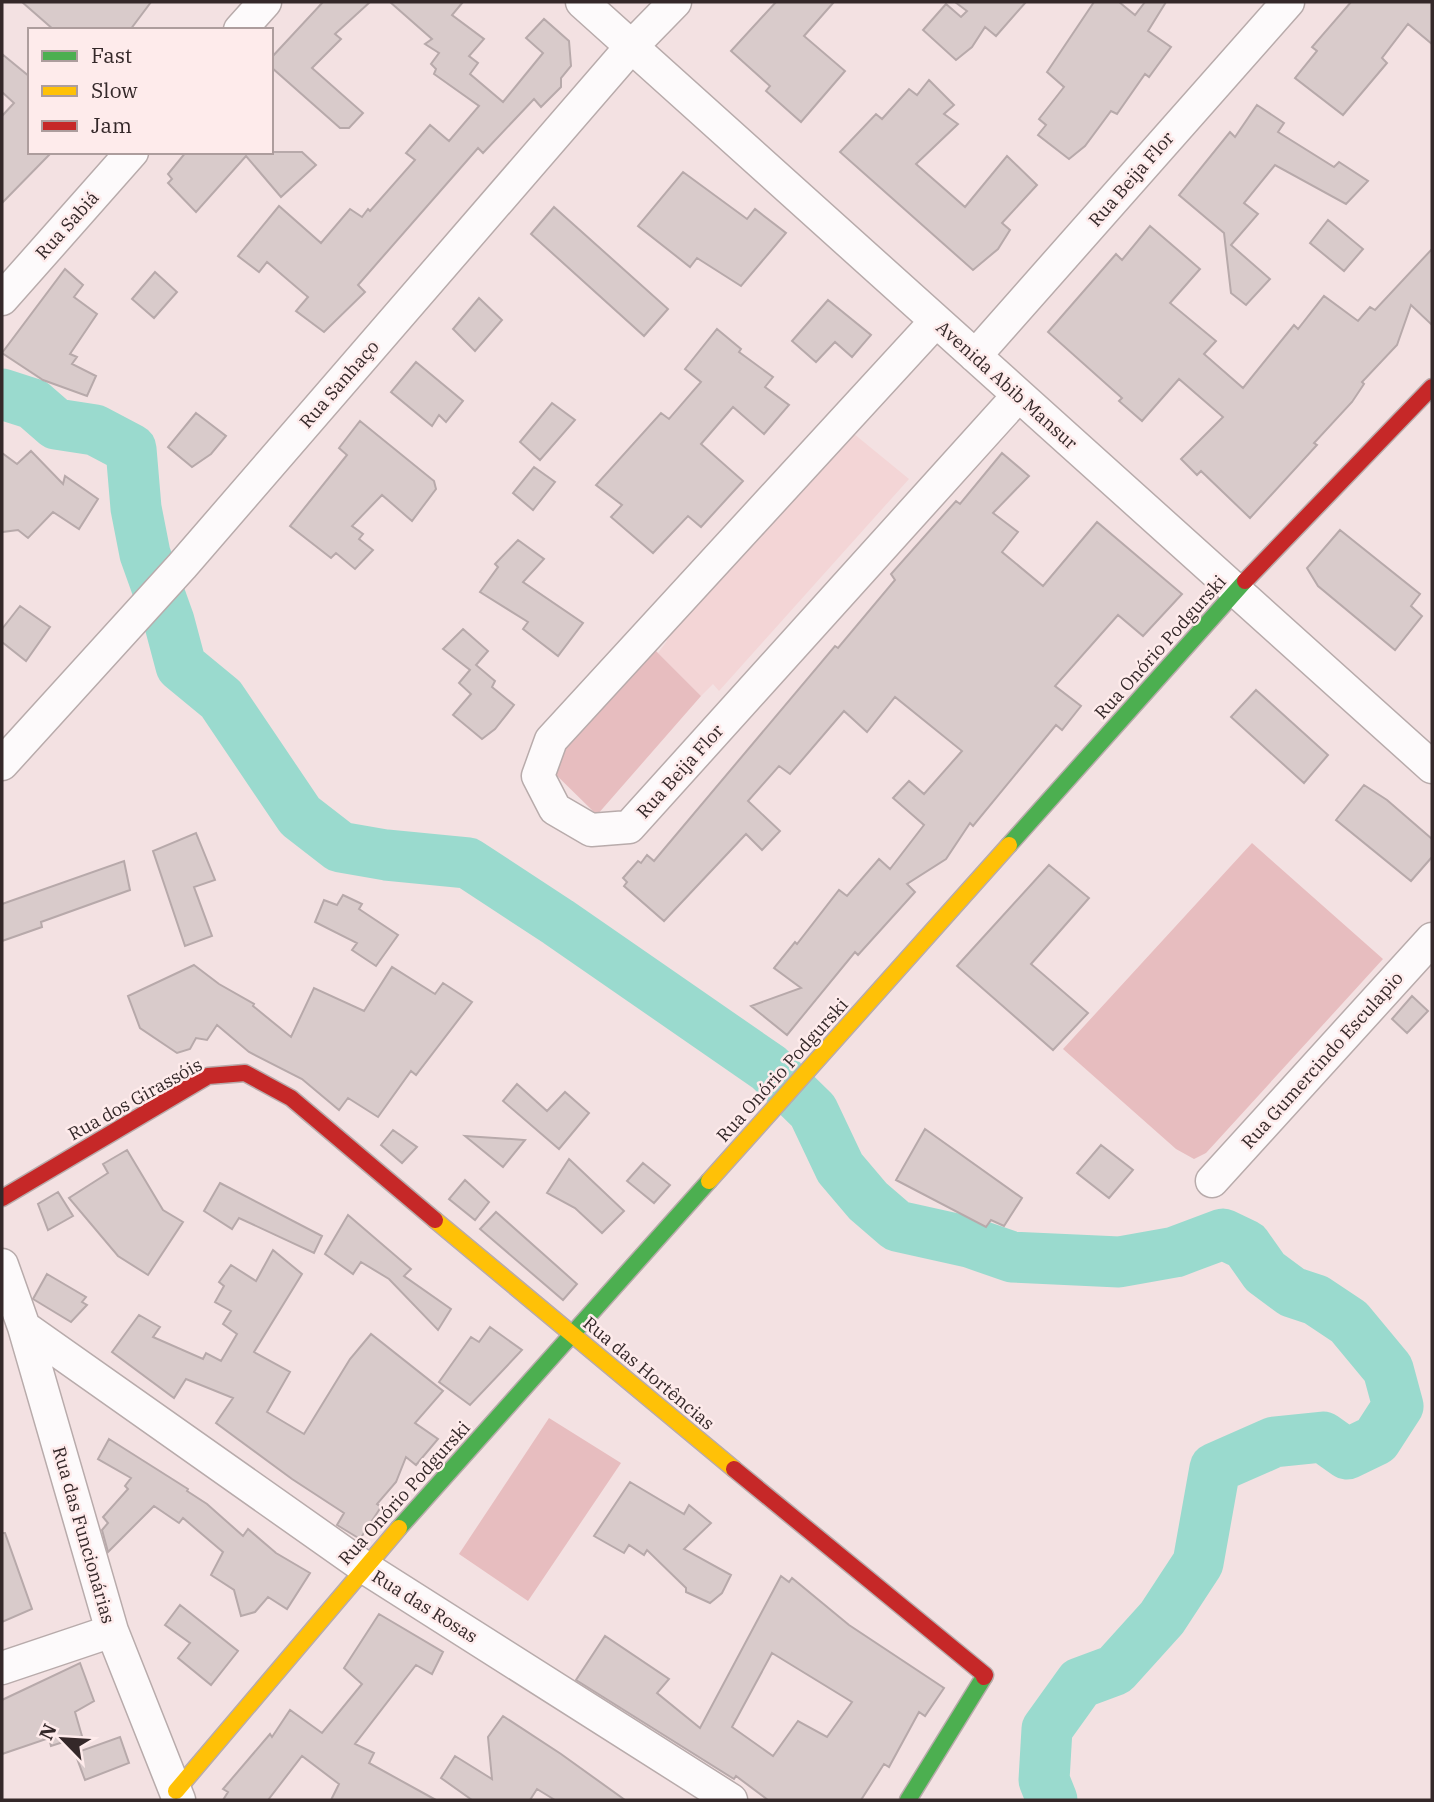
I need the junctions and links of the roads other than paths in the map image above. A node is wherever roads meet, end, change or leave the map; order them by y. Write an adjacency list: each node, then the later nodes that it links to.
1 (265, 2): 5 (street)
2 (582, 2): 6 (street, Avenida Abib Mansur)
3 (675, 2): 6 (street, Rua Sanhaço)
4 (1288, 2): 10 (street, Rua Beija Flor)
5 (242, 28)
6 (631, 47): 9 (street, Avenida Abib Mansur); 14 (street, Rua Sanhaço)
7 (130, 154): 8 (street, Rua Sabiá)
8 (2, 299)
9 (936, 321): 10 (street, Avenida Abib Mansur); 12 (street, Rua Beija Flor)
10 (975, 356): 12 (street, Avenida Abib Mansur)
11 (1432, 387): 13 (street, Rua Onório Podgurski)
12 (1018, 396): 13 (street, Avenida Abib Mansur)
13 (1236, 591): 15 (street, Avenida Abib Mansur); 22 (street, Rua Onório Podgurski)
14 (2, 764)
15 (1432, 767)
16 (1432, 939): 18 (street, Rua Gumercindo Esculapio)
17 (291, 1098): 19 (street, Rua dos Girassóis); 22 (street, Rua das Hortências)
18 (1212, 1181)
19 (2, 1198)
20 (2, 1265): 21 (street, Rua das Funcionárias)
21 (24, 1327): 23 (street, Rua das Rosas); 24 (street, Rua das Funcionárias)
22 (571, 1335): 23 (street, Rua Onório Podgurski); 28 (street, Rua das Hortências)
23 (364, 1567): 26 (street, Rua Onório Podgurski); 27 (street, Rua das Rosas)
24 (112, 1631): 25 (street); 26 (street, Rua das Funcionárias)
25 (2, 1668)
26 (177, 1796)
27 (731, 1800)
28 (908, 1800)

